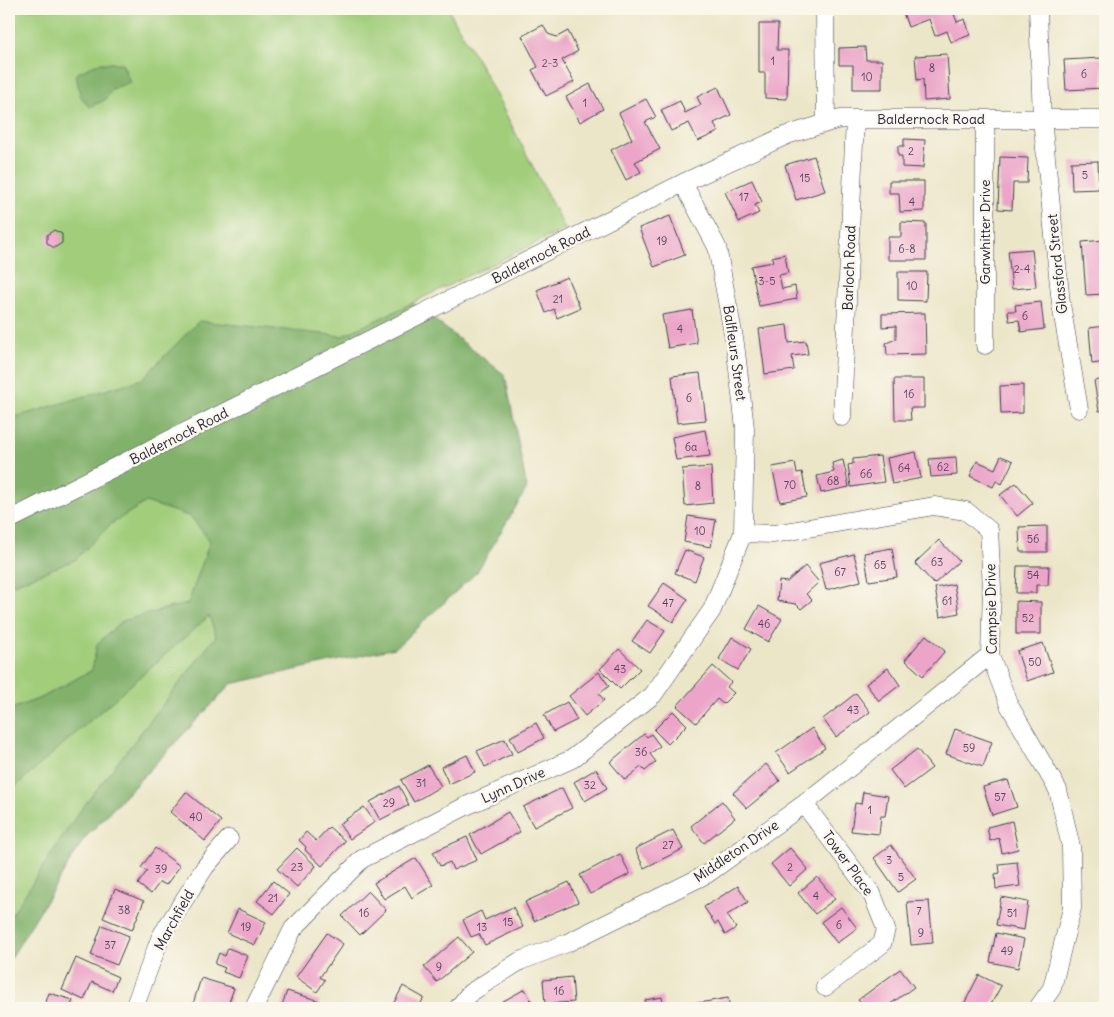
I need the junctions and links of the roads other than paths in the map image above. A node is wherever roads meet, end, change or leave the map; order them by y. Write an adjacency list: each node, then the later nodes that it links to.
1 (825, 9): 7 (street)
2 (1038, 9): 4 (street, Glassford Street)
3 (855, 119): 6 (street, Baldernock Road); 7 (street, Baldernock Road); 11 (street, Barloch Road)
4 (1042, 119): 5 (street, Baldernock Road); 6 (street, Baldernock Road); 10 (street, Glassford Street)
5 (1105, 119)
6 (985, 120): 9 (street, Garwhitter Drive)
7 (826, 122): 8 (street, Baldernock Road)
8 (684, 183): 12 (street, Baldernock Road); 13 (street, Balfleurs Street)
9 (985, 345)
10 (1079, 409)
11 (842, 417)
12 (9, 520)
13 (743, 533): 14 (street, Campsie Drive); 19 (street, Lynn Drive)
14 (990, 655): 15 (street, Middleton Drive); 21 (street, Campsie Drive)
15 (804, 804): 17 (street, Tower Place); 20 (street, Middleton Drive)
16 (229, 839): 18 (street, Marchfield)
17 (825, 987)
18 (134, 1008)
19 (254, 1008)
20 (458, 1008)
21 (1038, 1008)

